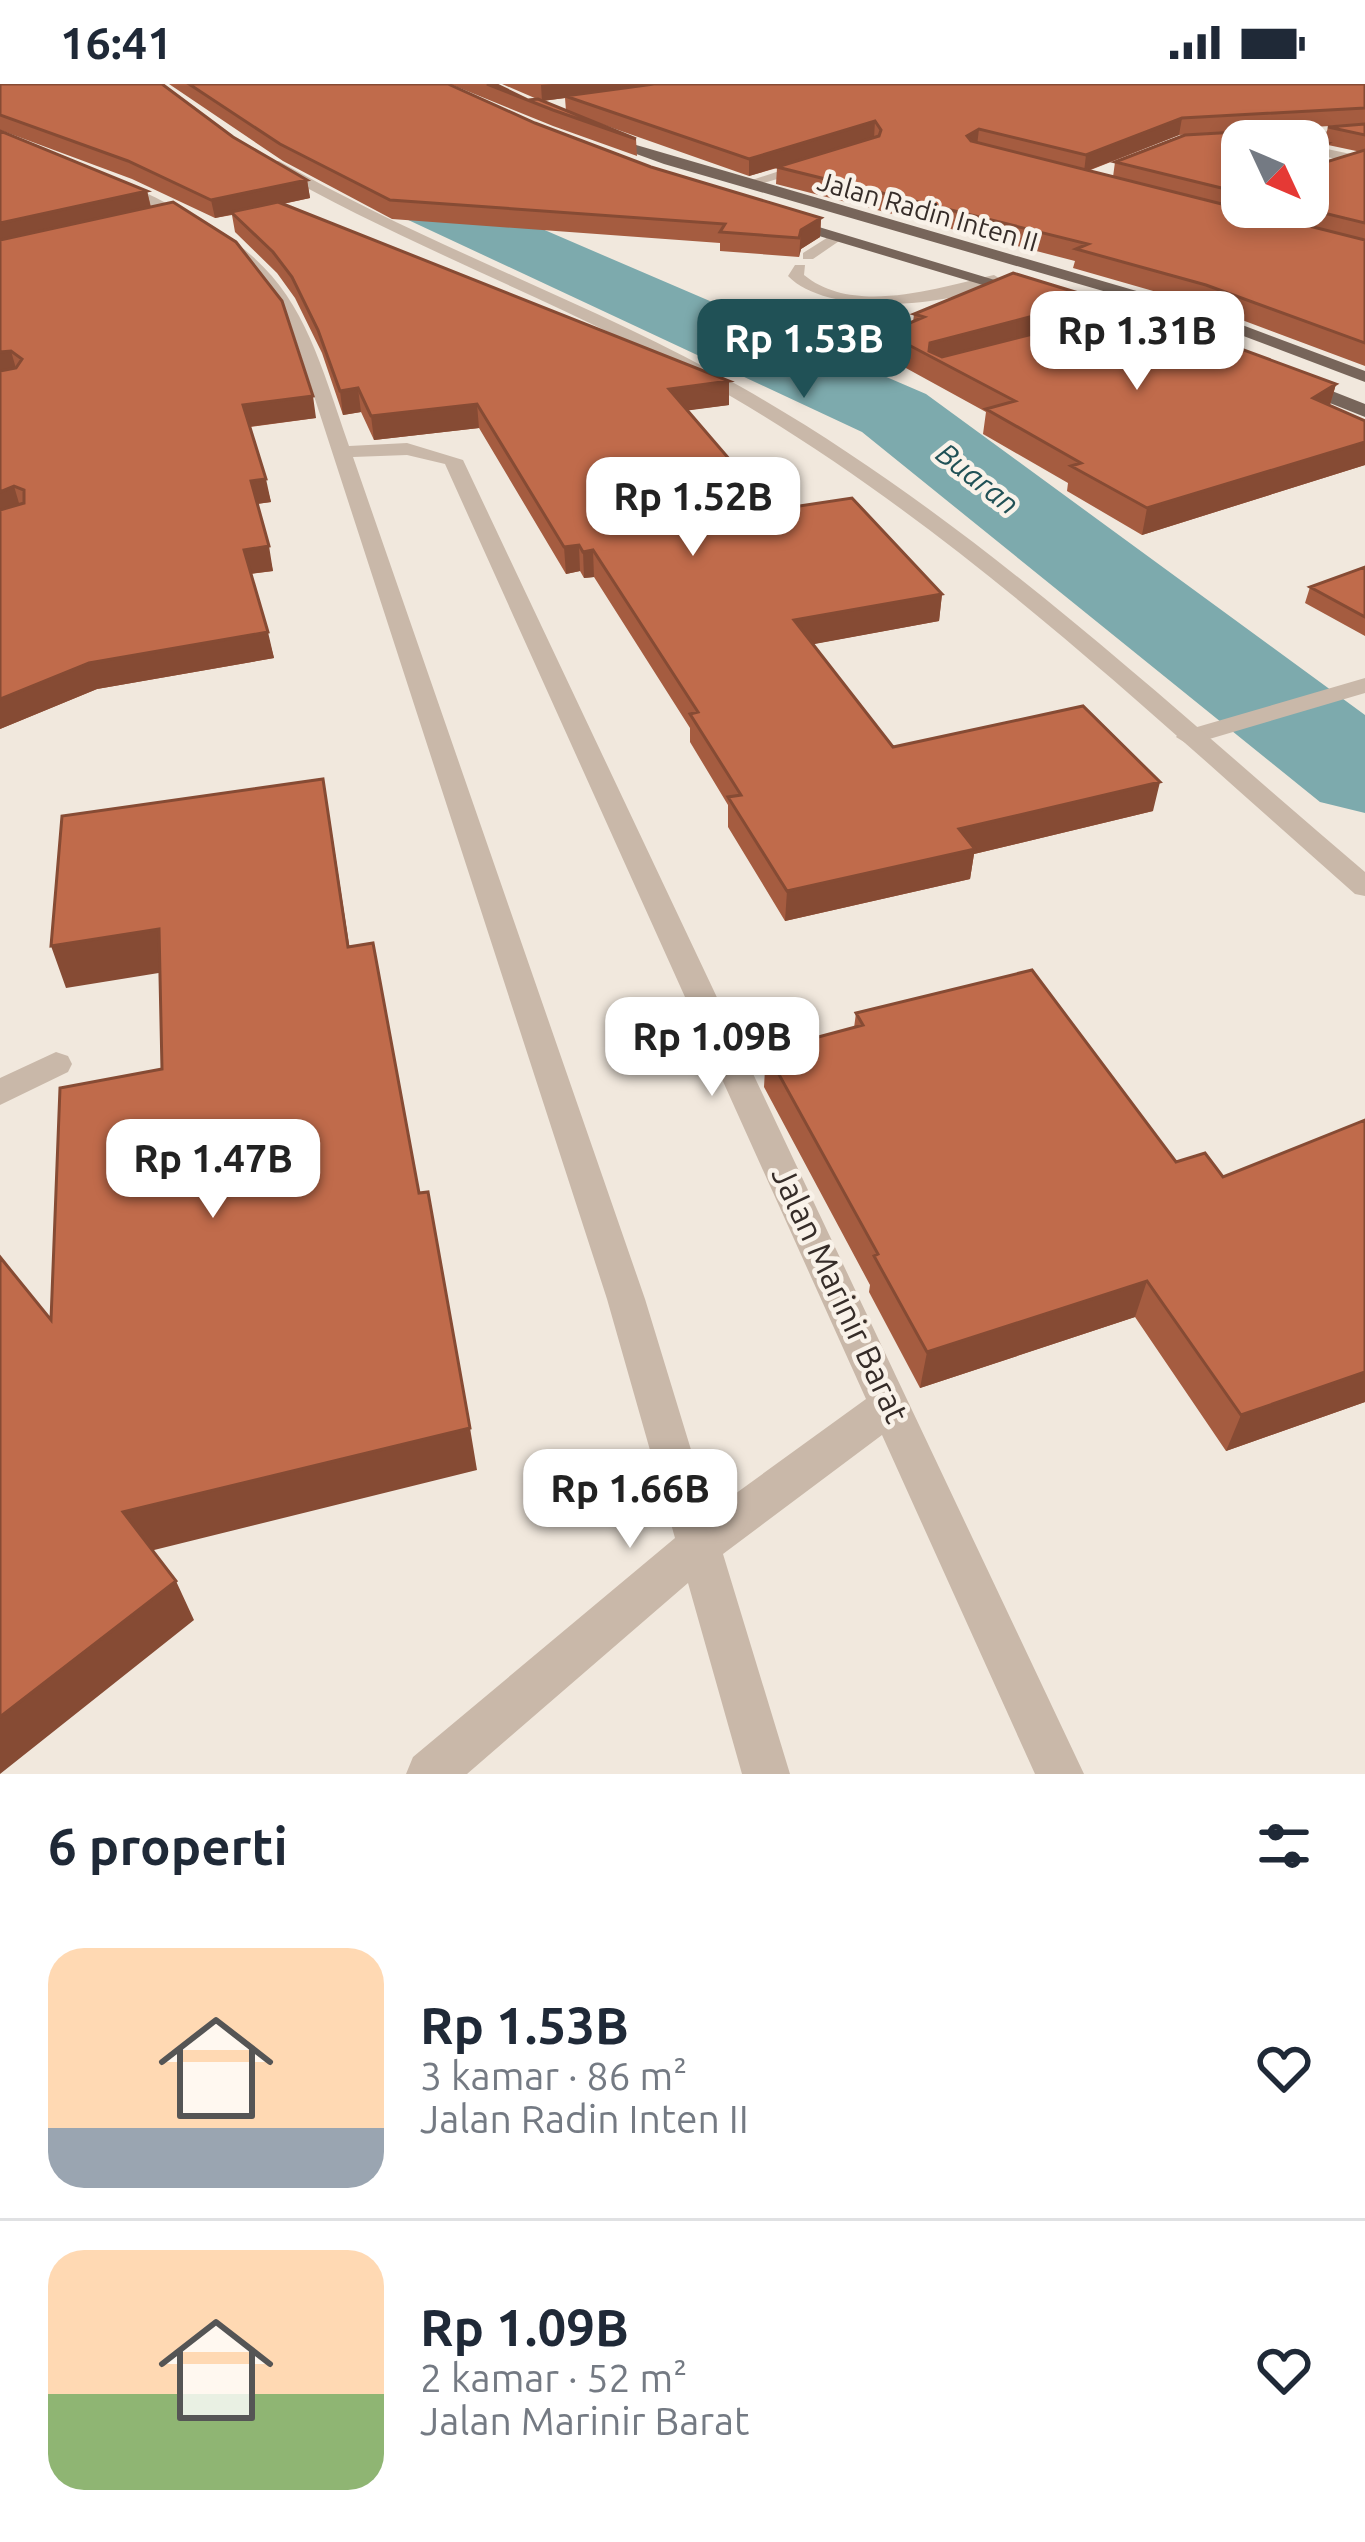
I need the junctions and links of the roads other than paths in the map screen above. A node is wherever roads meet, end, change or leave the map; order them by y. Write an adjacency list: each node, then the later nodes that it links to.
1 (582, 130): 10 (main road, Jalan Radin Inten II)
2 (1365, 133): 3 (street)
3 (1329, 134)
4 (1329, 154): 7 (street)
5 (262, 157): 22 (street)
6 (829, 160): 10 (street)
7 (1359, 160): 8 (street)
8 (1329, 169)
9 (88, 175): 20 (street)
10 (747, 184): 17 (main road, Jalan Radin Inten II)
11 (758, 213): 12 (main road, Jalan Radin Inten II)
12 (838, 237): 13 (main road, Jalan Radin Inten II); 13 (street)
13 (994, 280): 14 (main road, Jalan Radin Inten II)
14 (1128, 322): 15 (street); 16 (main road, Jalan Radin Inten II)
15 (1090, 334)
16 (1168, 336)
17 (1365, 377)
18 (1287, 380): 19 (main road)
19 (1365, 411)
20 (342, 452): 26 (street, Jalan Marinir Barat); 27 (street)
21 (1365, 686): 22 (street)
22 (1189, 737): 23 (street)
23 (1365, 887)
24 (56, 1064): 25 (street)
25 (0, 1093)
26 (892, 1404): 27 (street); 30 (street, Jalan Marinir Barat)
27 (697, 1547): 28 (street); 29 (street)
28 (430, 1774)
29 (766, 1774)
30 (1060, 1774)

